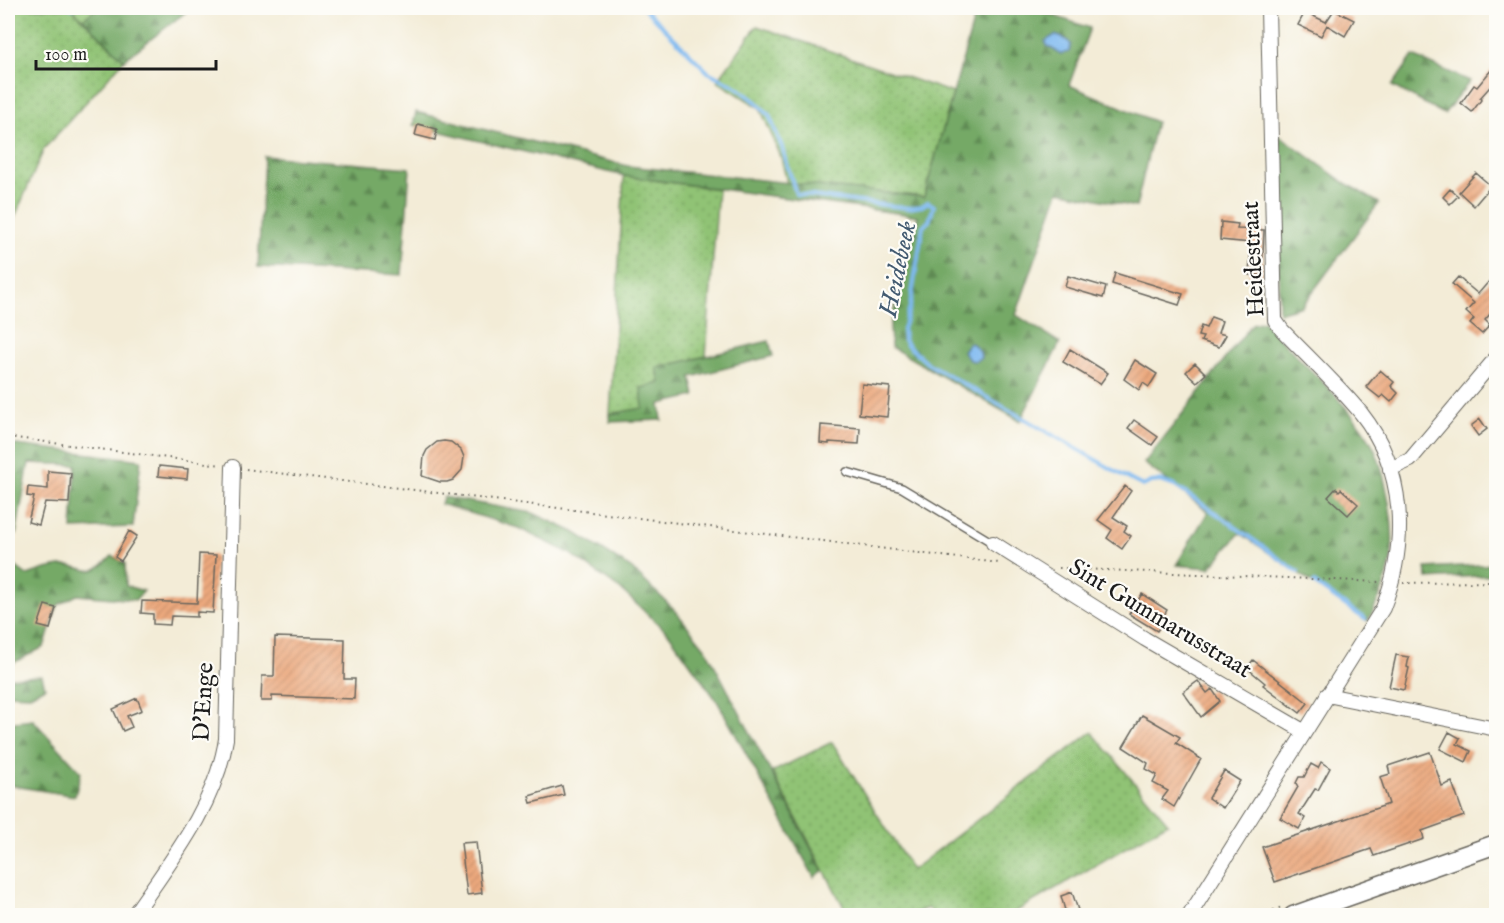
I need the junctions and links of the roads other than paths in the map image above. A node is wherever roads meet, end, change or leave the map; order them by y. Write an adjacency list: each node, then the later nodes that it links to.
1 (1268, 8): 4 (street, Heidestraat)
2 (1497, 358): 4 (street)
3 (233, 467): 11 (street, D'Enge)
4 (1390, 469): 7 (street)
5 (847, 472): 6 (lane)
6 (993, 543): 9 (street, Sint Gummarusstraat)
7 (1327, 695): 8 (street); 9 (street)
8 (1497, 729)
9 (1305, 732): 12 (street)
10 (1497, 844): 13 (street)
11 (134, 915)
12 (1189, 915)
13 (1293, 915)

